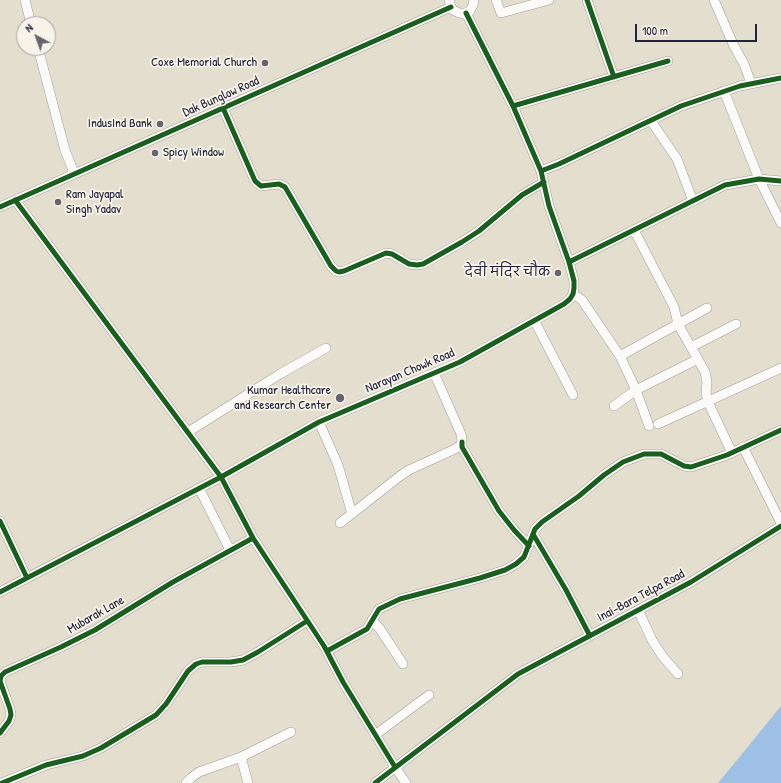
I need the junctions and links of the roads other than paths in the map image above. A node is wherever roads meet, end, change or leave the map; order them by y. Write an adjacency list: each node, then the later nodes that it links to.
1 (25, 0): 9 (street)
2 (474, 0): 8 (street)
3 (496, 0): 4 (street)
4 (549, 0)
5 (587, 0): 12 (street)
6 (714, 0): 14 (street)
7 (450, 3): 8 (street); 17 (street, Dak Bunglow Road)
8 (466, 13): 16 (street)
9 (29, 16)
10 (40, 56): 20 (street)
11 (668, 62): 12 (street)
12 (614, 77): 16 (street)
13 (781, 78): 14 (street)
14 (751, 83): 15 (street)
15 (724, 91): 18 (street); 21 (street)
16 (513, 106): 19 (street)
17 (223, 108): 20 (street, Dak Bunglow Road); 23 (street)
18 (651, 121): 19 (street); 25 (street)
19 (541, 171): 23 (street)
20 (74, 173): 24 (street, Dak Bunglow Road)
21 (759, 179): 22 (street); 25 (street); 27 (street)
22 (781, 181)
23 (544, 182): 29 (street)
24 (15, 200): 26 (street, Dak Bunglow Road); 47 (street)
25 (693, 201): 28 (street)
26 (0, 207)
27 (781, 223)
28 (634, 230): 29 (street); 33 (street)
29 (569, 262): 30 (street)
30 (573, 294): 32 (street, Narayan Chowk Road); 37 (street)
31 (707, 308): 33 (street)
32 (534, 320): 40 (street, Narayan Chowk Road); 42 (street)
33 (678, 324): 35 (street); 37 (street)
34 (736, 324): 35 (street)
35 (691, 347): 38 (street)
36 (326, 348): 47 (street)
37 (620, 356): 41 (street)
38 (698, 359): 41 (street); 43 (street)
39 (781, 368): 43 (street)
40 (434, 373): 45 (street, Narayan Chowk Road); 48 (street)
41 (636, 390): 43 (street); 44 (street)
42 (573, 394)
43 (708, 402): 50 (street)
44 (614, 406)
45 (319, 422): 51 (street, Narayan Chowk Road); 53 (street)
46 (781, 430): 49 (street)
47 (188, 432): 51 (street)
48 (462, 442): 53 (street); 59 (street)
49 (743, 447): 50 (street); 56 (street)
50 (732, 453): 57 (street)
51 (221, 477): 52 (street, Narayan Chowk Road); 58 (street)
52 (200, 488): 60 (street); 61 (street, Narayan Chowk Road)
53 (352, 514): 55 (street)
54 (0, 521): 61 (street)
55 (340, 523)
56 (781, 525): 63 (street, Inai-Bara Telpa Road)
57 (533, 534): 59 (street); 66 (street)
58 (253, 538): 60 (street, Mubarak Lane); 65 (street)
59 (529, 546): 64 (street)
60 (230, 550): 72 (street, Mubarak Lane)
61 (27, 578): 62 (street, Narayan Chowk Road)
62 (0, 592)
63 (638, 610): 66 (street, Inai-Bara Telpa Road); 69 (street)
64 (372, 620): 67 (street); 68 (street)
65 (307, 621): 67 (street); 76 (street)
66 (590, 636): 75 (street, Inai-Bara Telpa Road)
67 (327, 651): 73 (street)
68 (403, 664)
69 (678, 674)
70 (429, 695): 73 (street)
71 (291, 732): 74 (street)
72 (0, 733)
73 (375, 735): 75 (street)
74 (241, 757): 77 (street); 78 (street)
75 (395, 767): 79 (street, Inai-Bara Telpa Road); 80 (street)
76 (2, 783)
77 (186, 783)
78 (248, 783)
79 (375, 783)
80 (406, 783)

